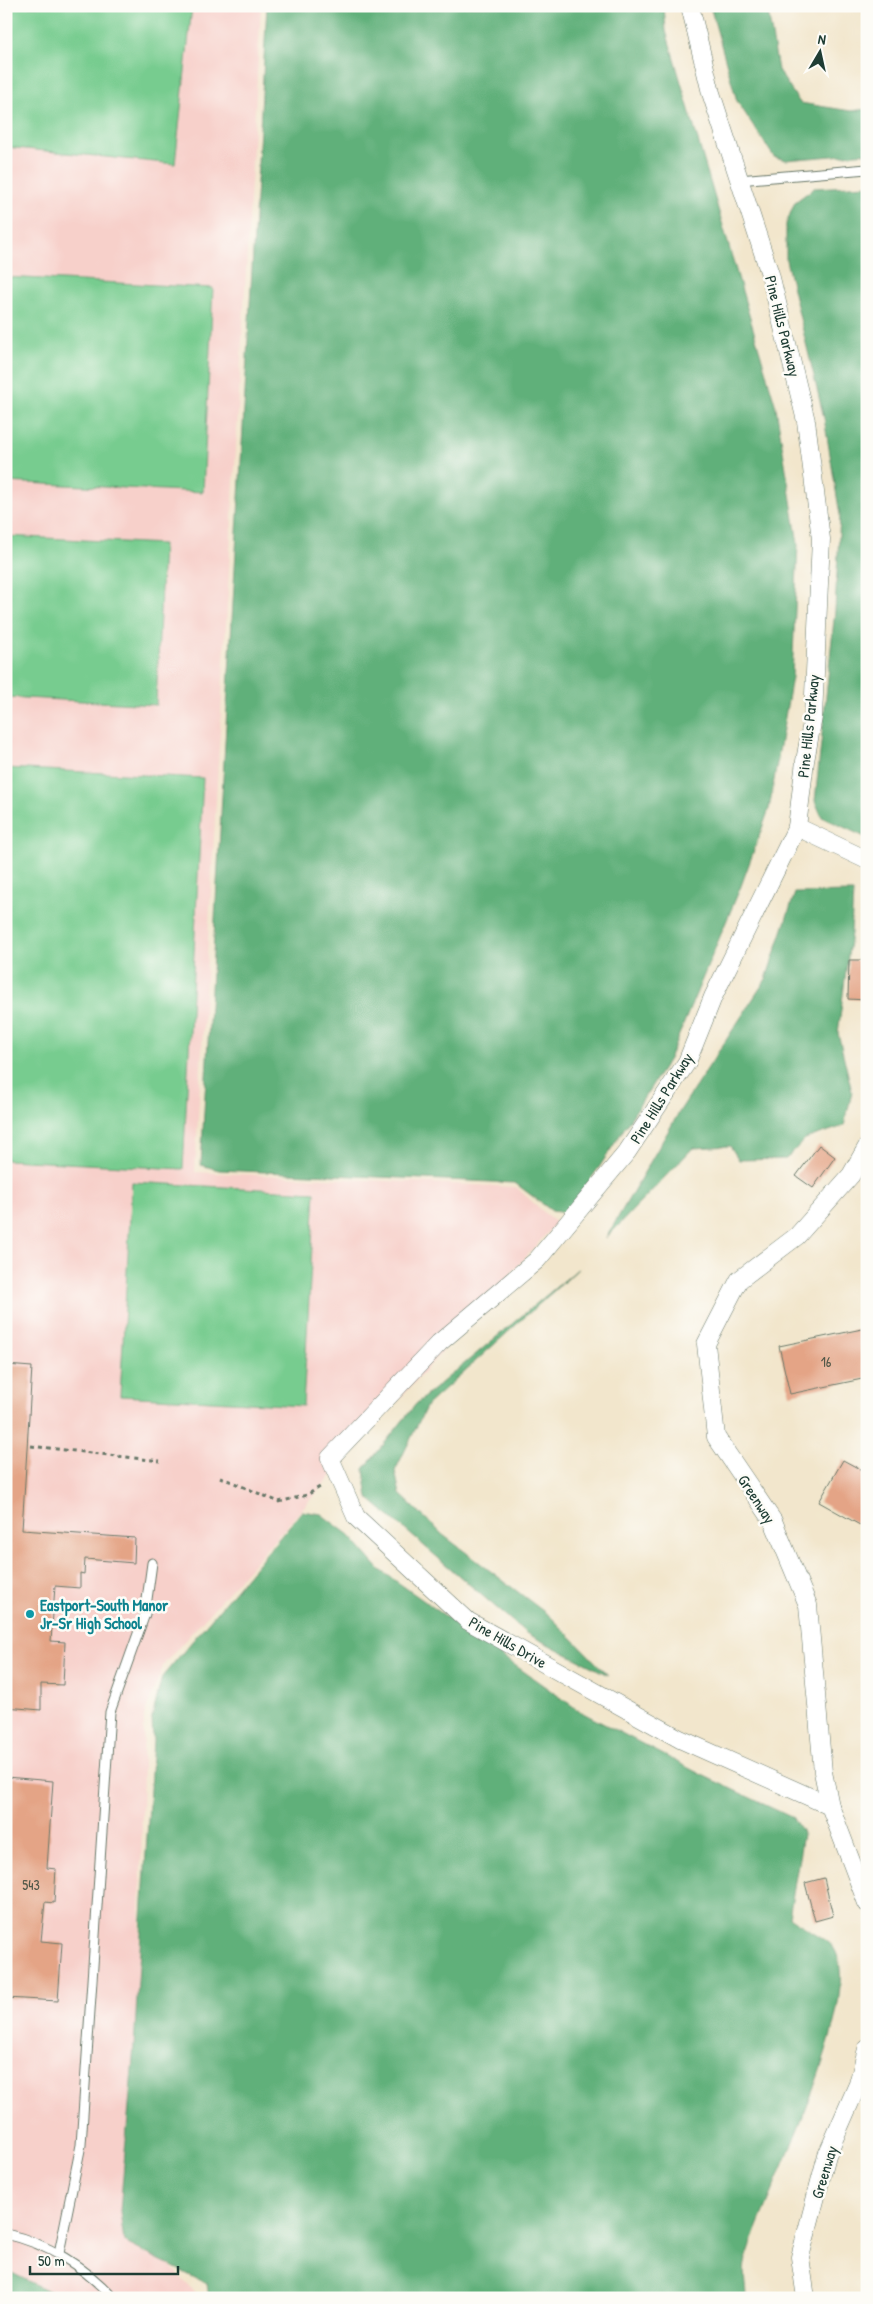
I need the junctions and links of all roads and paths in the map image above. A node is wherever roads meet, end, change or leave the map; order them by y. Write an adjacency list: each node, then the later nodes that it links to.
1 (690, 6): 3 (street, Pine Hills Parkway)
2 (867, 168): 3 (lane)
3 (740, 180): 4 (street, Pine Hills Parkway)
4 (797, 827): 5 (street); 7 (street, Pine Hills Parkway)
5 (867, 860)
6 (867, 1147): 13 (street, Greenway)
7 (439, 1343): 11 (street, Pine Hills Drive)
8 (31, 1446): 9 (path)
9 (160, 1461)
10 (220, 1477): 11 (path)
11 (339, 1477): 13 (street, Pine Hills Drive)
12 (152, 1563): 17 (lane)
13 (830, 1806): 14 (street, Greenway)
14 (867, 1904)
15 (867, 2049): 19 (street, Greenway)
16 (6, 2234): 17 (lane)
17 (59, 2254): 18 (lane)
18 (113, 2298)
19 (806, 2298)

